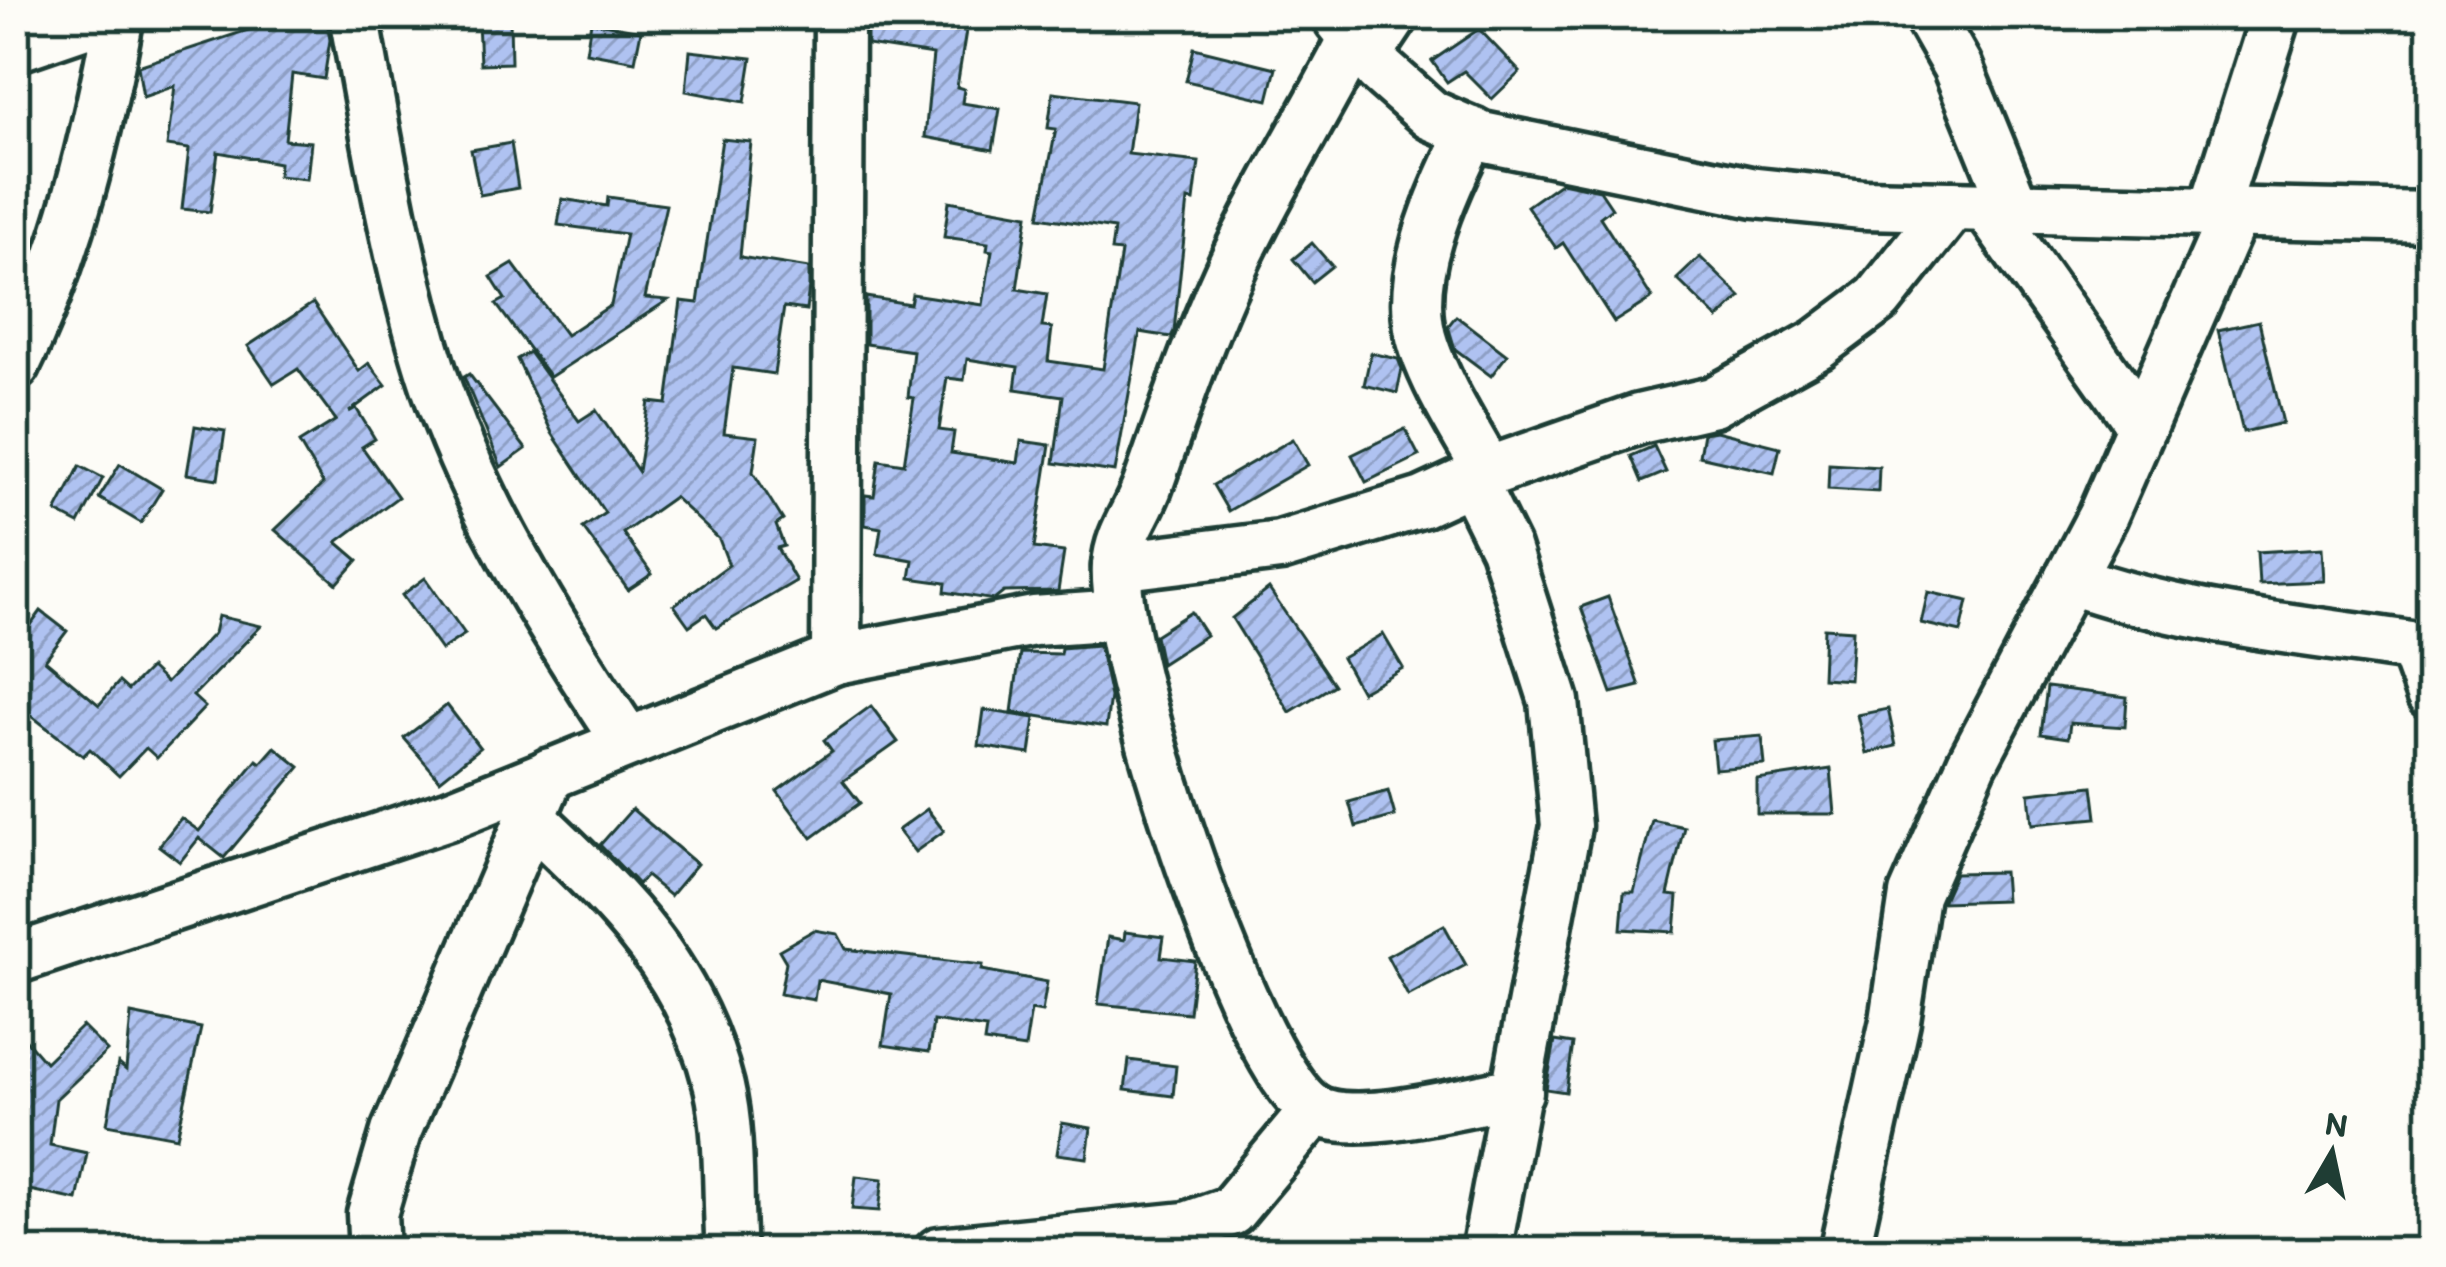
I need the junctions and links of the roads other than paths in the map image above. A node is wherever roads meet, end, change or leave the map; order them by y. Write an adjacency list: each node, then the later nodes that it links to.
1 (108, 15): 8 (street)
2 (119, 15): 13 (street)
3 (355, 15): 22 (street)
4 (839, 15): 20 (street)
5 (2276, 15): 11 (street)
6 (1933, 19): 10 (street)
7 (1363, 30): 9 (street); 16 (street)
8 (15, 47)
9 (1472, 132): 10 (street); 15 (street)
10 (1985, 208): 11 (street); 14 (street); 15 (street)
11 (2223, 214): 12 (street); 14 (street)
12 (2431, 217)
13 (15, 364)
14 (2142, 426): 17 (street)
15 (1480, 476): 16 (street); 26 (street)
16 (1117, 566): 18 (street)
17 (2069, 579): 19 (street); 33 (street)
18 (1120, 615): 20 (street); 27 (street)
19 (2423, 648): 21 (street)
20 (836, 659): 22 (street)
21 (2431, 694)
22 (627, 741): 23 (street)
23 (550, 772): 24 (street); 25 (street)
24 (532, 819): 29 (street); 30 (street)
25 (15, 959)
26 (1518, 1092): 27 (street); 32 (street)
27 (1315, 1110): 28 (street)
28 (1206, 1236): 31 (street)
29 (374, 1252)
30 (731, 1252)
31 (939, 1252)
32 (1486, 1252)
33 (1844, 1252)

